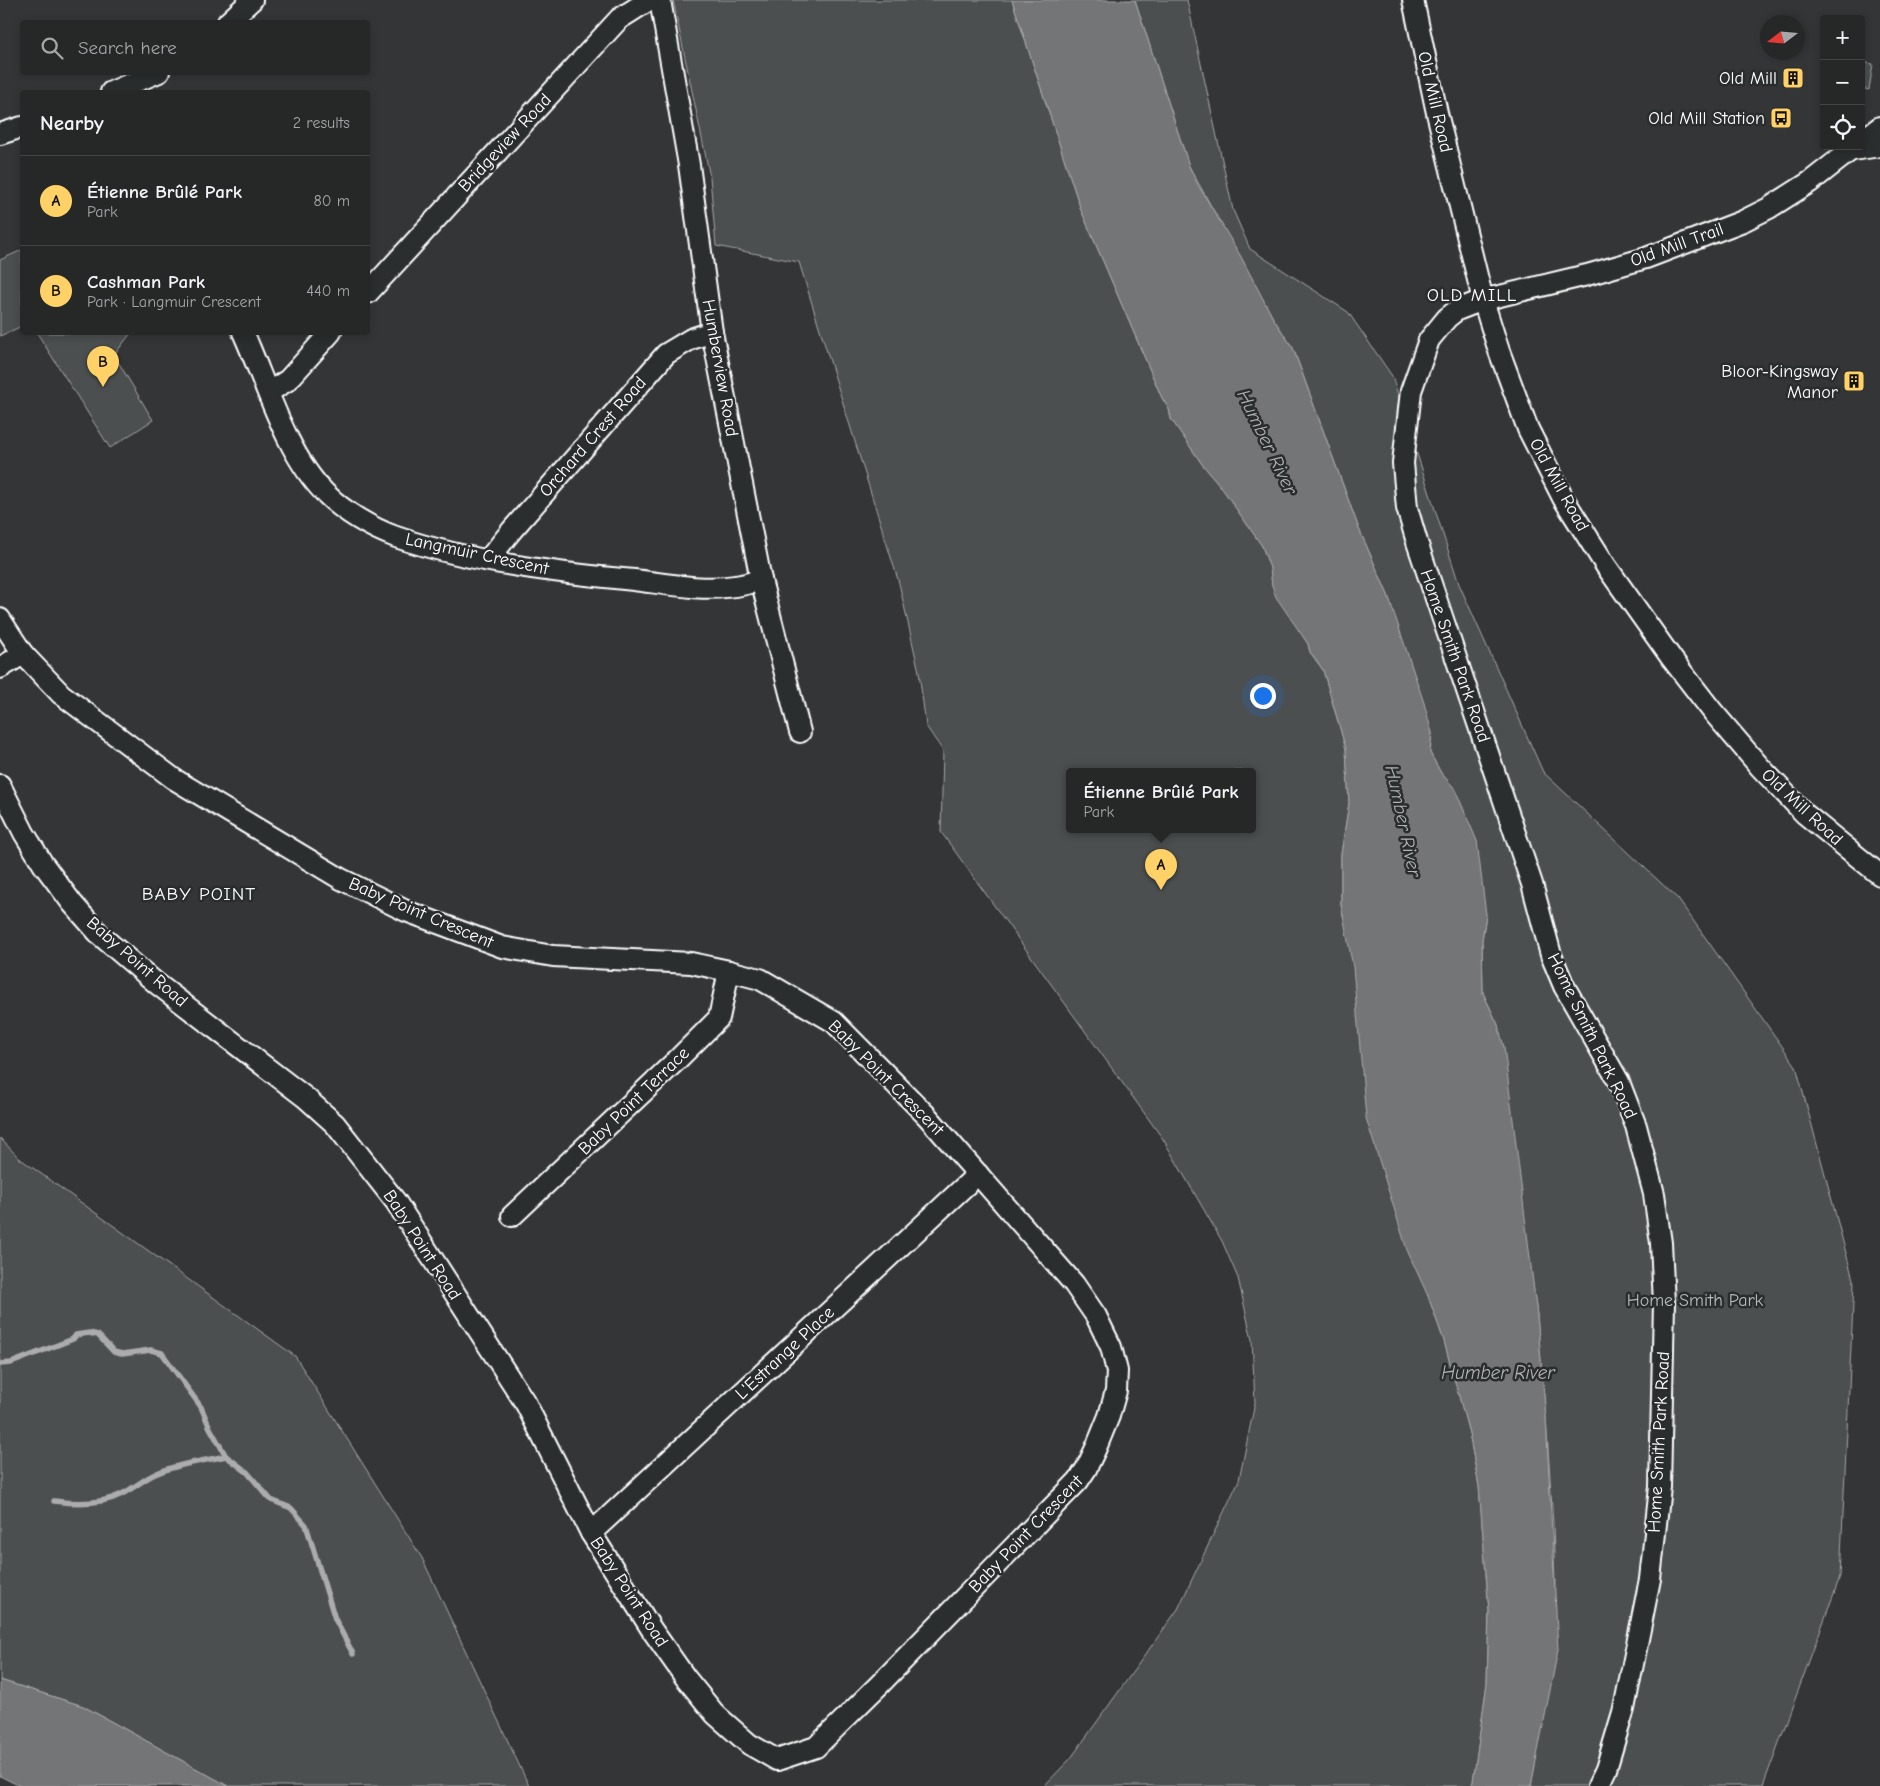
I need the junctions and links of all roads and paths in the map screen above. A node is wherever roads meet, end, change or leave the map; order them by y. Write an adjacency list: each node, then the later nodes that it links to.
1 (252, 0): 5 (street)
2 (650, 0): 13 (street, Bridgeview Road)
3 (660, 0): 15 (street, Humberview Road)
4 (1413, 0): 14 (street, Old Mill Road)
5 (230, 20)
6 (153, 75): 7 (street)
7 (120, 90)
8 (1880, 127): 9 (street, Old Mill Trail)
9 (1865, 139)
10 (1865, 146): 11 (street, Old Mill Trail)
11 (1880, 146)
12 (1852, 150): 14 (street, Old Mill Trail)
13 (370, 291)
14 (1483, 300): 26 (street, Old Mill Road); 32 (street, Home Smith Park Road)
15 (712, 332): 19 (street, Orchard Crest Road); 20 (street, Humberview Road)
16 (244, 335): 18 (street, Langmuir Crescent)
17 (328, 335): 18 (street)
18 (268, 392): 19 (street, Langmuir Crescent)
19 (488, 560): 20 (street, Langmuir Crescent)
20 (761, 580): 24 (street, Humberview Road)
21 (0, 619): 22 (street, Baby Point Crescent)
22 (23, 654): 23 (street); 27 (street, Baby Point Crescent)
23 (0, 668)
24 (800, 732)
25 (0, 785): 30 (street, Baby Point Road)
26 (1880, 876)
27 (729, 971): 28 (street, Baby Point Crescent); 29 (street, Baby Point Terrace)
28 (978, 1174): 30 (street, L'Estrange Place); 31 (street, Baby Point Crescent)
29 (512, 1216)
30 (591, 1533): 31 (street, Baby Point Road)
31 (777, 1760)
32 (1598, 1786)

